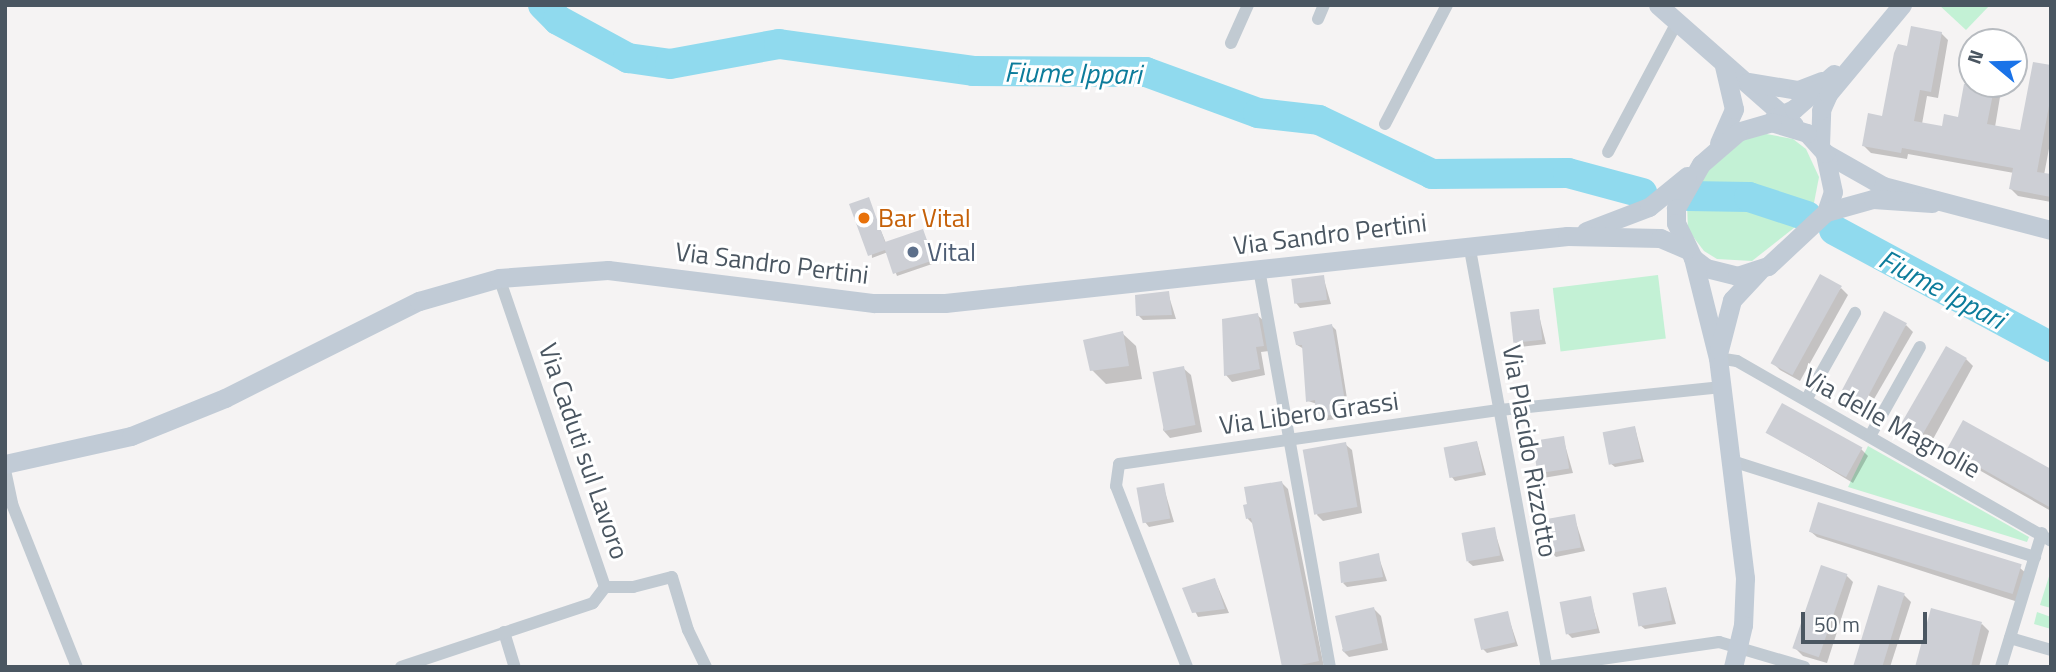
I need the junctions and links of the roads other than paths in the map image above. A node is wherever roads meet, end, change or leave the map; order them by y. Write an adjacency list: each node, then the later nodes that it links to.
1 (1248, 5): 8 (street)
2 (1324, 5): 6 (street)
3 (1447, 5): 14 (street)
4 (1658, 5): 7 (main road)
5 (1902, 5): 9 (main road)
6 (1318, 19)
7 (1677, 22): 10 (main road); 16 (street)
8 (1231, 43)
9 (1861, 51): 11 (main road); 15 (main road)
10 (1724, 65): 12 (main road); 17 (main road)
11 (1831, 76): 12 (main road); 13 (main road)
12 (1741, 80): 13 (main road)
13 (1788, 120): 15 (main road); 17 (main road)
14 (1385, 124)
15 (1823, 149): 18 (main road); 19 (main road)
16 (1608, 152)
17 (1708, 158): 21 (main road); 23 (main road)
18 (1932, 203): 19 (main road); 20 (main road)
19 (1826, 212): 25 (main road)
20 (2051, 230)
21 (1567, 236): 22 (main road, Via Sandro Pertini); 23 (main road)
22 (1469, 244): 24 (main road, Via Sandro Pertini); 32 (street, Via Placido Rizzotto)
23 (1689, 253): 25 (main road); 29 (main road)
24 (1259, 270): 26 (main road, Via Sandro Pertini); 34 (street)
25 (1759, 271): 29 (main road)
26 (499, 278): 36 (main road, Via Sandro Pertini); 40 (street, Via Caduti sul Lavoro)
27 (1855, 313): 31 (street)
28 (1920, 347): 33 (street)
29 (1717, 358): 30 (main road); 31 (street, Via delle Magnolie)
30 (1721, 387): 32 (street, Via Libero Grassi); 35 (main road)
31 (1806, 400): 33 (street, Via delle Magnolie)
32 (1500, 410): 34 (street, Via Libero Grassi); 51 (street, Via Placido Rizzotto)
33 (1870, 436): 38 (street, Via delle Magnolie)
34 (1286, 438): 49 (street, Via Libero Grassi); 50 (street)
35 (1732, 461): 39 (street); 43 (main road)
36 (5, 464)
37 (5, 470): 45 (street)
38 (2047, 537): 39 (street, Via delle Magnolie)
39 (2035, 557): 42 (street, Via delle Magnolie)
40 (605, 587): 41 (street, Via Caduti sul Lavoro); 48 (street)
41 (504, 632): 46 (street, Via Caduti sul Lavoro); 47 (street)
42 (2010, 638): 44 (street); 54 (street, Via delle Magnolie)
43 (1739, 647): 51 (street); 52 (main road); 53 (street)
44 (2051, 650)
45 (77, 667)
46 (401, 667)
47 (515, 667)
48 (706, 667)
49 (1187, 667)
50 (1330, 667)
51 (1546, 667)
52 (1734, 667)
53 (1804, 667)
54 (2001, 667)

